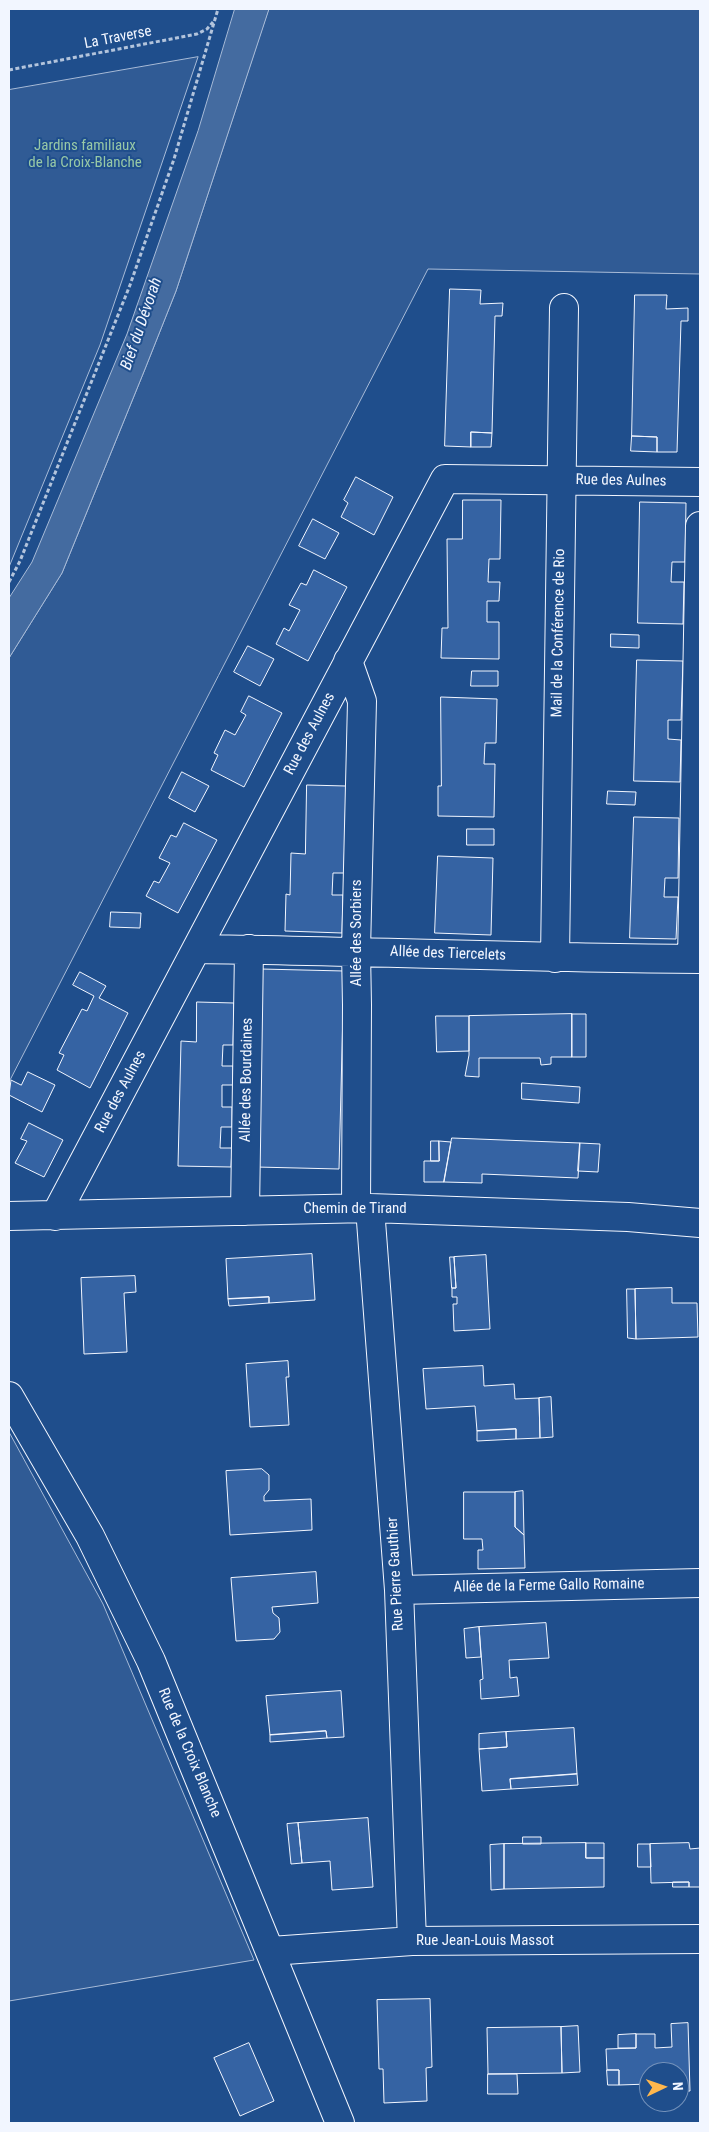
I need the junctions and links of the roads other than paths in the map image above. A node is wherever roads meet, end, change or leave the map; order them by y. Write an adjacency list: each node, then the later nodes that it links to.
1 (564, 308): 2 (street, Mail de la Conférence de Rio)
2 (561, 480): 3 (street, Rue des Aulnes); 5 (street, Rue des Aulnes); 9 (street, Mail de la Conférence de Rio)
3 (700, 482)
4 (700, 526): 10 (street)
5 (348, 661): 6 (street, Rue des Aulnes); 8 (street, Allée des Sorbiers)
6 (197, 949): 7 (street, Allée des Tiercelets); 14 (street, Rue des Aulnes)
7 (249, 949): 8 (street, Allée des Tiercelets); 12 (street, Allée des Bourdaines)
8 (356, 951): 9 (street, Allée des Tiercelets); 11 (street, Allée des Sorbiers)
9 (555, 958): 10 (street, Allée des Tiercelets)
10 (696, 959)
11 (363, 1208): 12 (street, Chemin de Tirand); 15 (street, Chemin de Tirand); 18 (street, Rue Pierre Gauthier)
12 (245, 1211): 14 (street, Chemin de Tirand)
13 (9, 1216): 14 (street, Chemin de Tirand)
14 (55, 1216)
15 (700, 1223)
16 (9, 1396): 21 (street, Rue de la Croix Blanche)
17 (700, 1582): 18 (street, Allée de la Ferme Gallo Romaine)
18 (398, 1590): 20 (street, Rue Pierre Gauthier)
19 (700, 1940): 20 (street, Rue Jean-Louis Massot)
20 (412, 1941): 21 (street, Rue Jean-Louis Massot)
21 (271, 1951): 22 (street, Rue de la Croix Blanche)
22 (340, 2123)

